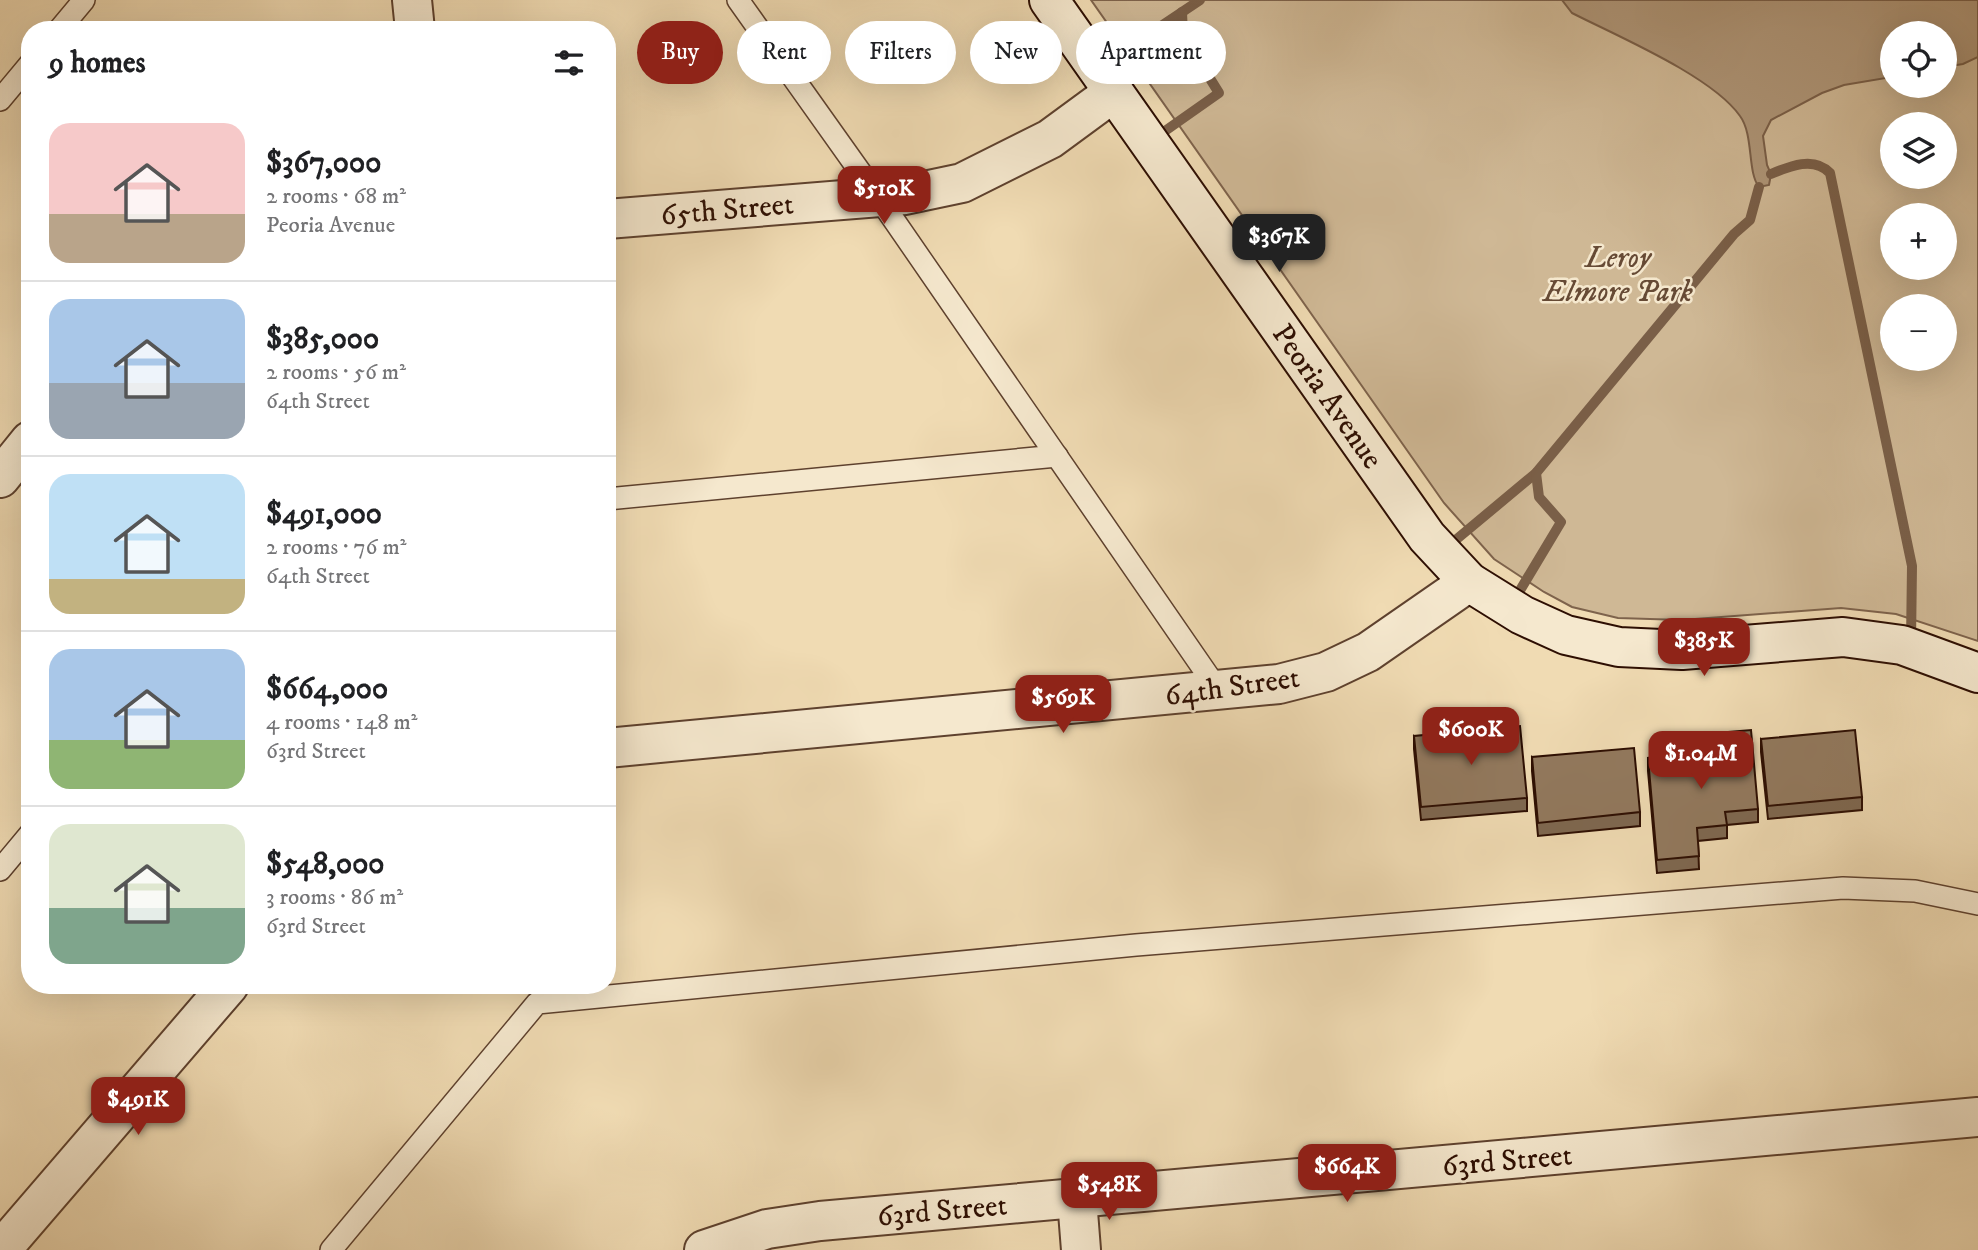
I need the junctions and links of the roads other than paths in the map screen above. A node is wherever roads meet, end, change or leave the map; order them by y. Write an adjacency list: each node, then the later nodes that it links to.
1 (84, 0): 5 (lane)
2 (412, 0): 6 (street)
3 (738, 0): 10 (lane)
4 (1049, 0): 8 (street, Peoria Avenue)
5 (66, 21)
6 (414, 21)
7 (21, 75): 9 (lane)
8 (1114, 92): 10 (street, 65th Street); 16 (street, Peoria Avenue)
9 (0, 100)
10 (878, 197): 11 (street, 65th Street); 13 (lane)
11 (616, 218)
12 (21, 453): 14 (street)
13 (1057, 456): 15 (lane); 18 (lane)
14 (0, 478)
15 (616, 498)
16 (1469, 582): 17 (street); 18 (street, 64th Street)
17 (1978, 673)
18 (1218, 690): 19 (street, 64th Street)
19 (616, 747)
20 (21, 845): 21 (lane)
21 (0, 870)
22 (1978, 904): 27 (lane)
23 (221, 994): 26 (street)
24 (1978, 1117): 25 (street, 63rd Street)
25 (1077, 1199): 28 (street, 63rd Street); 29 (street)
26 (1, 1250)
27 (331, 1250)
28 (704, 1250)
29 (1081, 1250)

